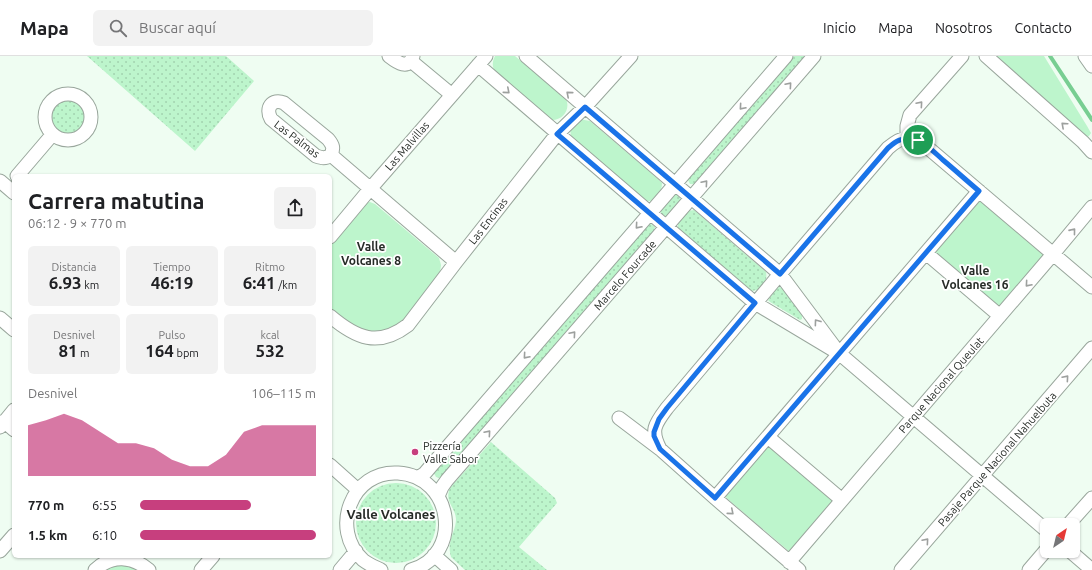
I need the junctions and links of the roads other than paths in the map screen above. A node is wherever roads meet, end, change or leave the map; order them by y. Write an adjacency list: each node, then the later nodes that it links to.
1 (390, 56): 9 (street)
2 (526, 56): 13 (street, one-way to 2)
3 (632, 56): 13 (street, Las Encinas)
4 (786, 56): 20 (street, Marcelo Fourcade, one-way to 20)
5 (814, 56): 23 (street, Marcelo Fourcade, one-way to 5)
6 (962, 56): 16 (street, one-way to 6)
7 (986, 56): 17 (street, one-way to 7)
8 (1085, 56): 11 (street)
9 (412, 58): 12 (street)
10 (482, 61): 12 (street, Las Malvillas); 14 (street, one-way to 14)
11 (1092, 66)
12 (452, 95): 21 (street, Las Malvillas)
13 (585, 107): 14 (street, Las Encinas); 20 (street)
14 (557, 134): 25 (street); 30 (street, Las Encinas)
15 (52, 135): 19 (street)
16 (907, 138): 22 (street); 31 (street)
17 (1092, 152)
18 (331, 155): 18 (street, Las Palmas); 21 (street, Las Palmas)
19 (20, 174)
20 (675, 184): 23 (street); 25 (street, Marcelo Fourcade)
21 (370, 189): 27 (street, Las Malvillas); 30 (street, Las Palmas)
22 (979, 191): 28 (street); 29 (street)
23 (692, 198): 26 (street, Marcelo Fourcade); 31 (street)
24 (1092, 207): 29 (street, Parque Nacional Queulat, one-way to 24)
25 (650, 213): 26 (street); 48 (street, Marcelo Fourcade, one-way to 48)
26 (666, 227): 33 (street); 50 (street, Marcelo Fourcade, one-way to 26)
27 (332, 236)
28 (926, 253): 34 (street); 39 (street)
29 (1053, 254): 32 (street); 34 (street, Parque Nacional Queulat, one-way to 34)
30 (456, 262): 36 (street, Las Encinas)
31 (780, 274): 33 (street); 39 (street, one-way to 31)
32 (1092, 287)
33 (755, 303): 39 (street); 45 (street)
34 (1000, 316): 41 (street, Parque Nacional Queulat)
35 (0, 318): 37 (street)
36 (332, 318)
37 (12, 328)
38 (1092, 348): 47 (street, Pasaje Parque Nacional Nahuelbuta, one-way to 38)
39 (840, 354): 41 (street); 44 (street)
40 (12, 414): 43 (street)
41 (914, 417): 47 (street); 53 (street, Parque Nacional Queulat)
42 (619, 418): 45 (street)
43 (6, 426)
44 (768, 437): 51 (street); 53 (street)
45 (660, 449): 51 (street)
46 (332, 467): 49 (street)
47 (982, 476): 55 (street); 73 (street, Pasaje Parque Nacional Nahuelbuta, one-way to 47)
48 (418, 478): 49 (street); 50 (street)
49 (358, 490): 58 (street)
50 (438, 496): 59 (street)
51 (715, 498): 65 (street, one-way to 65)
52 (1092, 498): 54 (street)
53 (842, 500): 65 (street, Parque Nacional Queulat)
54 (1074, 518)
55 (1040, 525)
56 (12, 537): 57 (street)
57 (0, 551)
58 (356, 551): 66 (street); 70 (street)
59 (434, 555): 71 (street); 72 (street)
60 (1040, 557): 74 (street)
61 (118, 558): 67 (street)
62 (125, 558): 68 (street)
63 (211, 558): 69 (street)
64 (1078, 558): 75 (street)
65 (794, 566)
66 (374, 569)
67 (95, 570)
68 (149, 570)
69 (201, 570)
70 (340, 570)
71 (410, 570)
72 (451, 570)
73 (901, 570)
74 (1029, 570)
75 (1092, 570)

